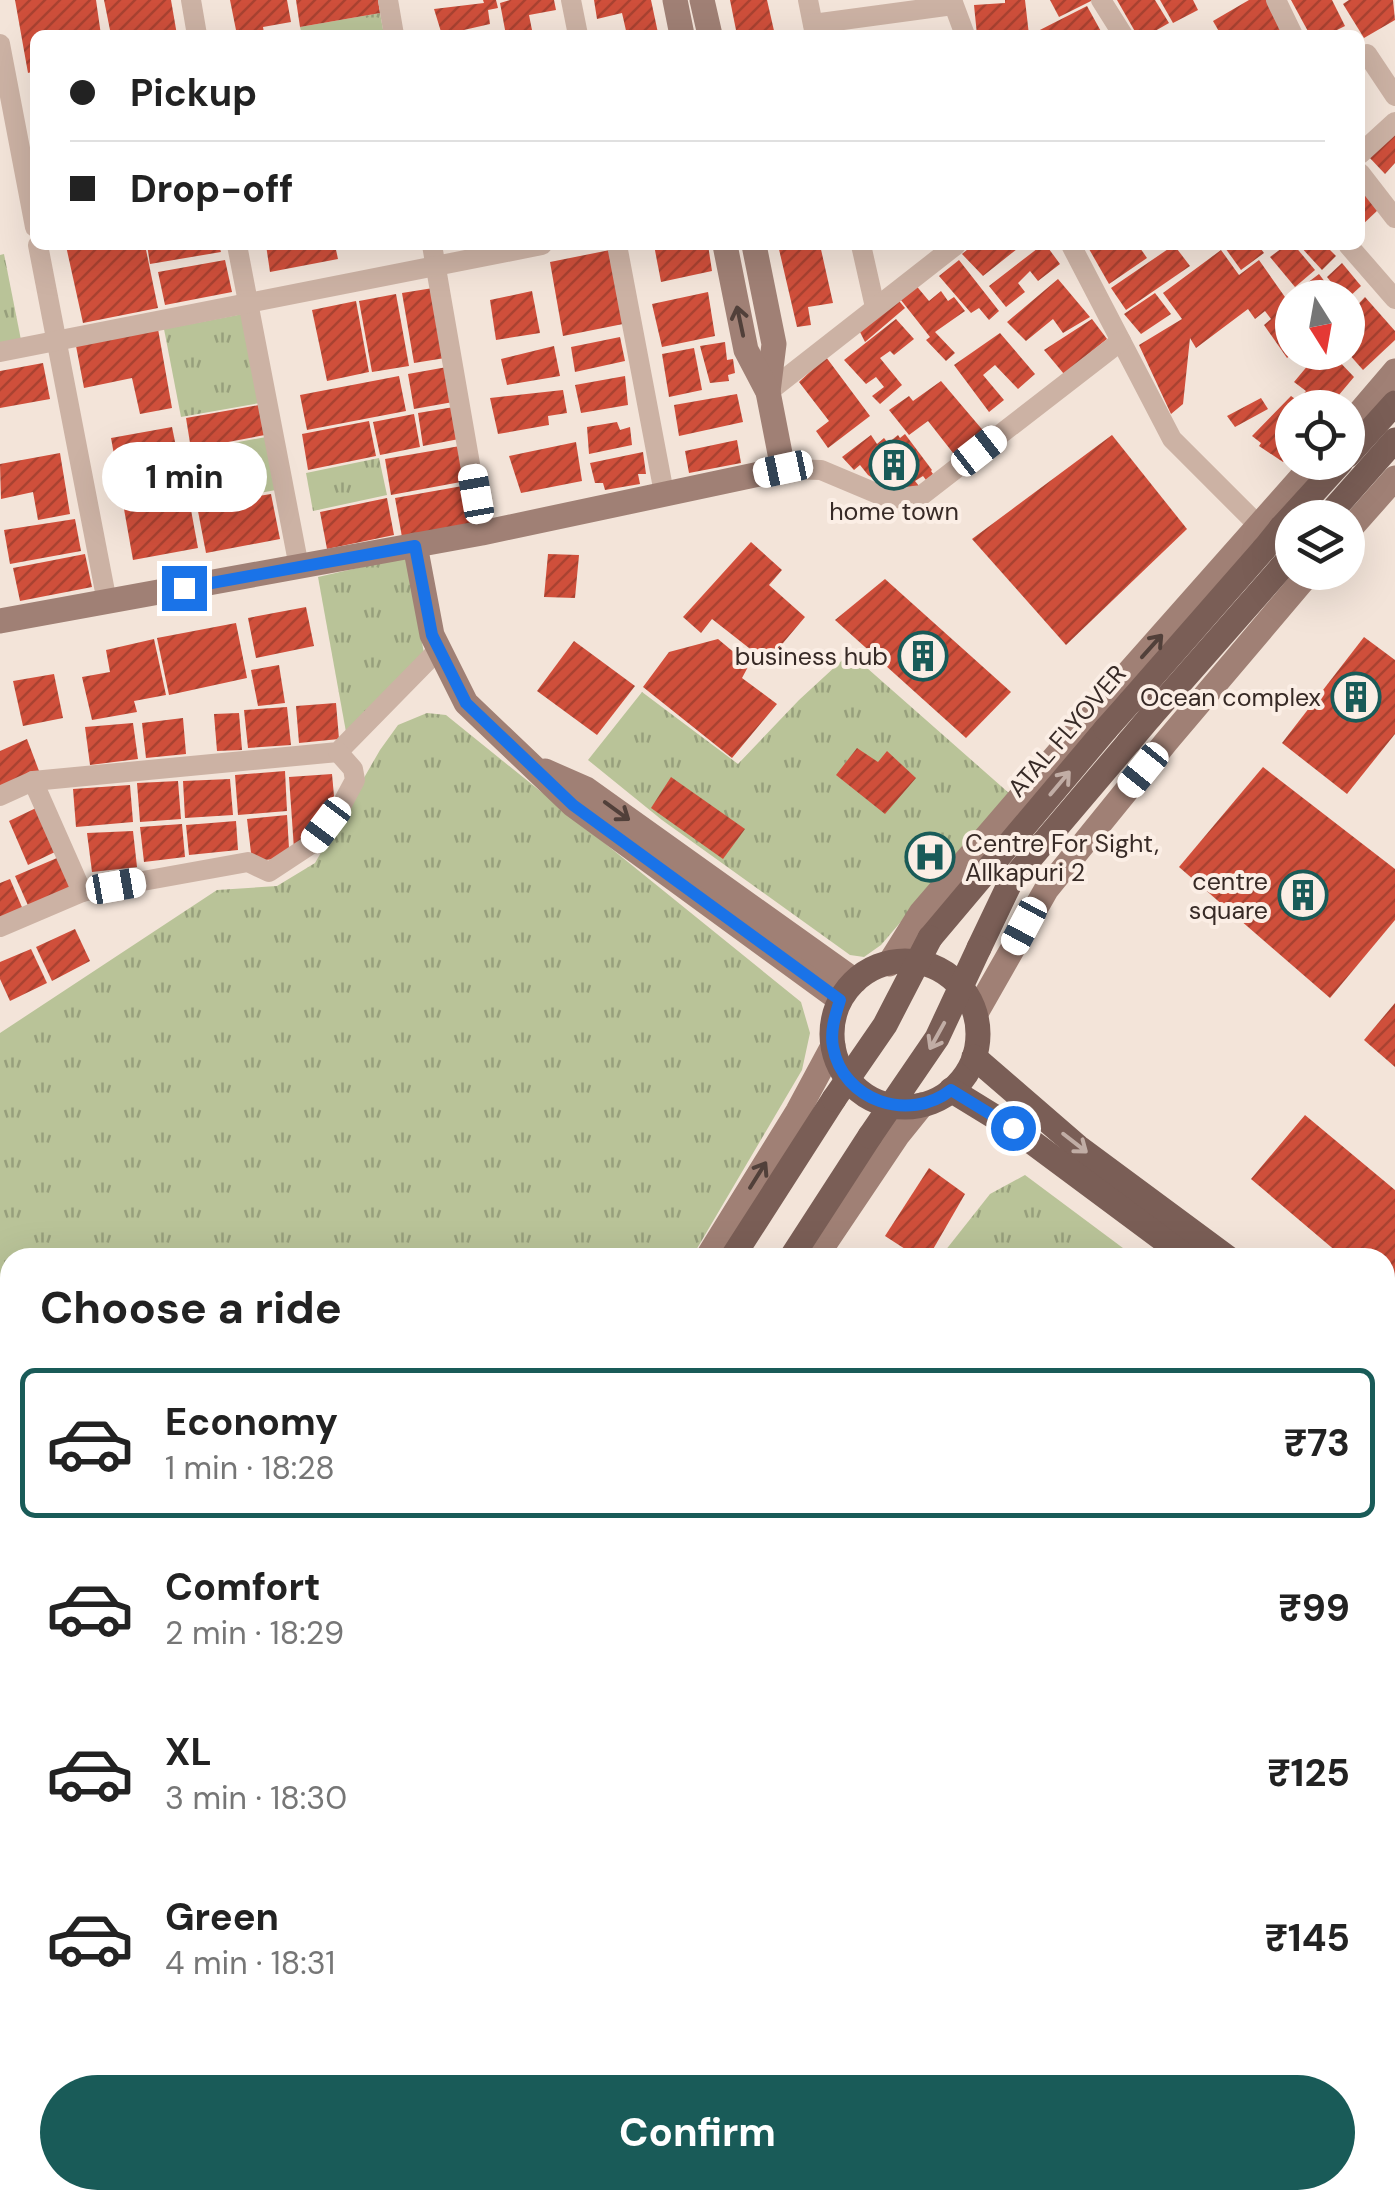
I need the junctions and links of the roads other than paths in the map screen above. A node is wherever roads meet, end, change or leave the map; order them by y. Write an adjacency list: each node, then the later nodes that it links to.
1 (191, 0): 10 (street)
2 (388, 0): 11 (street)
3 (571, 0): 12 (street)
4 (675, 0): 13 (street)
5 (702, 0): 14 (street)
6 (808, 0): 15 (street)
7 (1101, 0): 17 (street)
8 (1276, 0): 18 (street)
9 (952, 2): 15 (street); 16 (street)
10 (197, 30)
11 (393, 30)
12 (577, 30)
13 (681, 30)
14 (709, 30)
15 (814, 30)
16 (963, 30)
17 (1120, 30)
18 (1291, 30)
19 (0, 44): 25 (street)
20 (1366, 54): 21 (street)
21 (1395, 96)
22 (1395, 122): 23 (street)
23 (1365, 149)
24 (1365, 179): 26 (street)
25 (30, 201)
26 (1395, 218)
27 (39, 250): 42 (street)
28 (238, 250): 39 (street)
29 (493, 250): 37 (street)
30 (619, 250): 54 (street)
31 (726, 250): 45 (street, one-way to 31)
32 (755, 250): 45 (street)
33 (862, 250): 40 (street)
34 (949, 250): 40 (street)
35 (1074, 250): 41 (street)
36 (1352, 250): 38 (street)
37 (434, 256): 39 (street); 58 (street)
38 (1395, 299)
39 (248, 304): 42 (street); 61 (street)
40 (874, 308): 45 (street)
41 (1121, 341): 50 (street); 57 (street)
42 (57, 342): 43 (street); 64 (street)
43 (0, 352)
44 (1395, 371): 47 (street)
45 (768, 392): 50 (street)
46 (1395, 403): 48 (main road)
47 (1365, 406)
48 (1365, 436)
49 (1395, 440): 55 (main road)
50 (783, 469): 54 (street)
51 (1395, 478): 56 (street)
52 (1299, 480): 57 (street)
53 (1325, 480): 82 (main road, ATAL FLYOVER, one-way to 53, bridge)
54 (664, 494): 58 (street)
55 (1342, 500)
56 (1365, 512)
57 (1258, 527): 59 (street); 67 (street, one-way to 57)
58 (482, 533): 60 (street)
59 (1275, 541)
60 (415, 546): 61 (street); 66 (street)
61 (299, 567): 64 (street)
62 (1275, 574): 83 (main road, one-way to 83, bridge)
63 (1295, 590): 68 (street)
64 (106, 602): 65 (street)
65 (0, 622)
66 (439, 649): 69 (street); 75 (street)
67 (1098, 706): 68 (street); 74 (street)
68 (1166, 742): 76 (street)
69 (338, 752): 70 (street); 72 (street)
70 (33, 781): 71 (street); 72 (street)
71 (0, 796)
72 (82, 892): 73 (street)
73 (0, 927)
74 (889, 964): 75 (main road); 76 (main road)
75 (848, 991): 77 (main road)
76 (976, 1013): 78 (main road)
77 (833, 1046): 80 (main road); 81 (street, one-way to 77)
78 (974, 1057): 79 (main road); 86 (main road, one-way to 86)
79 (951, 1090): 80 (main road); 85 (main road)
80 (922, 1105): 84 (street)
81 (713, 1248)
82 (738, 1248)
83 (798, 1248)
84 (822, 1248)
85 (1197, 1248)
86 (1199, 1248)

